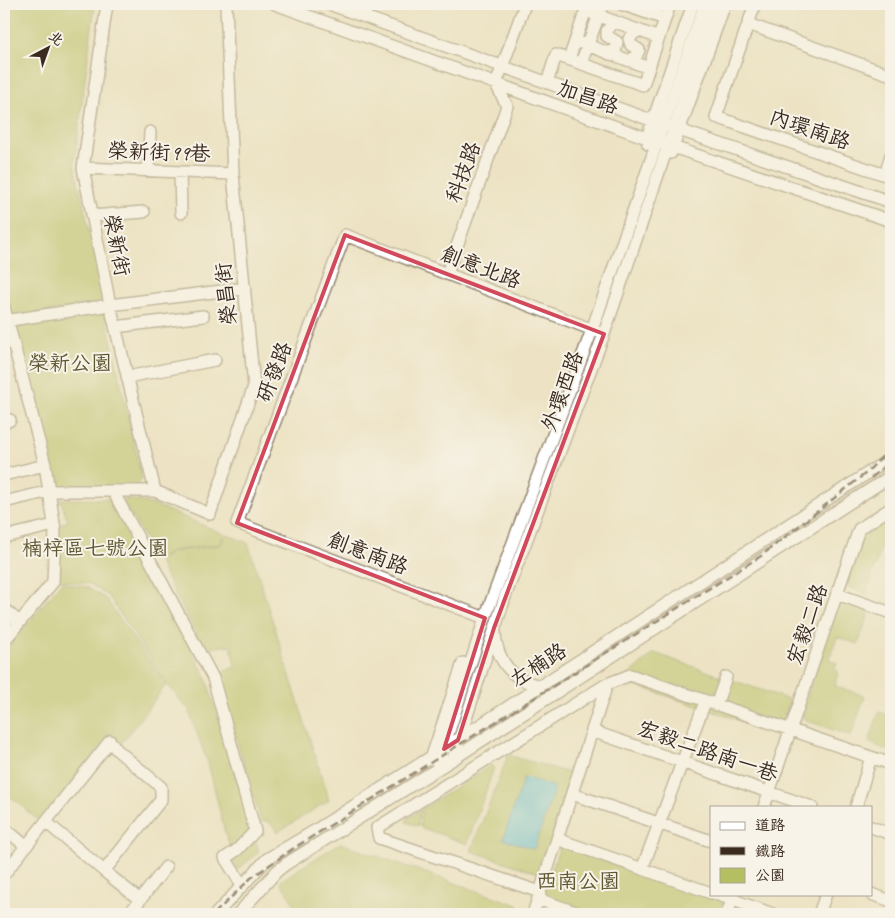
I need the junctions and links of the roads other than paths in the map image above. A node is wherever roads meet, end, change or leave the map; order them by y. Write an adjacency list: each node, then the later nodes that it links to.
1 (107, 4): 41 (street, 榮新街)
2 (226, 4): 44 (street, 榮昌街)
3 (275, 4): 16 (street, 加昌路)
4 (330, 4): 19 (street, 加昌路)
5 (369, 4): 19 (street)
6 (526, 4): 30 (street)
7 (603, 4): 20 (street)
8 (622, 4): 18 (street); 20 (street)
9 (657, 4): 18 (street)
10 (670, 4): 21 (street)
11 (693, 4): 37 (street, 外環西路)
12 (705, 4): 37 (street, 外環西路)
13 (716, 4): 37 (street, 外環西路)
14 (725, 4): 37 (street, 外環西路)
15 (755, 4): 22 (street)
16 (287, 6): 36 (street, 加昌路)
17 (587, 7): 20 (street); 25 (street)
18 (644, 12): 21 (street); 23 (street)
19 (364, 16): 30 (street, 加昌路)
20 (607, 19): 23 (street); 26 (street); 26 (street)
21 (665, 19): 24 (street)
22 (748, 24): 33 (street); 45 (street, 內環南路)
23 (635, 29): 24 (street); 28 (street)
24 (659, 38): 32 (street)
25 (576, 42): 26 (street); 27 (street)
26 (598, 50): 28 (street); 29 (street); 31 (street)
27 (569, 59): 29 (street); 35 (street)
28 (626, 60): 32 (street); 34 (street)
29 (581, 63): 31 (street)
30 (502, 66): 35 (street, 加昌路); 36 (street)
31 (592, 67): 34 (street)
32 (649, 68): 34 (street)
33 (891, 75)
34 (617, 76)
35 (547, 83): 37 (street, 加昌路)
36 (496, 84): 39 (street, 加昌路); 52 (street, 科技路)
37 (668, 126): 39 (street, 外環西路); 39 (street, 外環西路); 46 (street, 加昌路)
38 (150, 132): 42 (street)
39 (662, 143): 50 (street, 加昌路); 59 (street, 外環西路); 59 (street, 外環西路)
40 (891, 155): 45 (street)
41 (83, 168): 42 (street, 榮新街99巷); 49 (street, 榮新街)
42 (148, 171): 43 (street, 榮新街99巷)
43 (180, 172): 44 (street, 榮新街99巷); 48 (street)
44 (233, 174): 53 (street, 榮昌街)
45 (888, 176)
46 (891, 202)
47 (144, 212): 49 (street)
48 (181, 213)
49 (92, 216): 54 (street, 榮新街)
50 (891, 221)
51 (345, 235): 52 (street, 創意北路); 71 (street, 研發路)
52 (447, 274): 59 (street, 創意北路)
53 (244, 288): 54 (street); 68 (street, 榮昌街)
54 (110, 305): 57 (street); 58 (street, 榮新街)
55 (4, 307): 57 (street)
56 (203, 316): 58 (street)
57 (5, 321): 63 (street)
58 (116, 327): 61 (street, 榮新街)
59 (598, 332): 77 (street, 外環西路); 79 (street, 外環西路)
60 (215, 360): 61 (street)
61 (127, 377): 68 (street, 榮新街)
62 (891, 458): 83 (street, 左楠路)
63 (45, 465): 64 (street); 66 (street)
64 (4, 475)
65 (891, 476): 92 (street, 左楠路)
66 (50, 491): 67 (street); 69 (street); 72 (street)
67 (113, 491): 68 (street); 114 (street)
68 (155, 491)
69 (4, 502)
70 (891, 508): 74 (street, 宏毅二路)
71 (237, 523): 77 (street, 創意南路)
72 (54, 525): 73 (street); 78 (street)
73 (4, 537)
74 (837, 594): 76 (street); 87 (street, 宏毅二路)
75 (4, 609): 78 (street)
76 (891, 613)
77 (485, 618): 89 (street, 外環西路); 90 (street, 外環西路)
78 (19, 622): 80 (street)
79 (494, 628): 83 (street); 88 (street, 外環西路)
80 (4, 641)
81 (726, 678): 85 (street)
82 (607, 684): 84 (street); 86 (street); 117 (street)
83 (541, 686): 88 (street, 左楠路)
84 (705, 702): 85 (street); 93 (street)
85 (716, 705): 87 (street)
86 (592, 731): 93 (street, 宏毅二路南一巷); 98 (street)
87 (790, 732): 91 (street); 97 (street, 宏毅二路)
88 (458, 740): 89 (street, 左楠路); 92 (street, 外環西路)
89 (444, 749): 90 (street, 左楠路); 95 (street, 外環西路)
90 (431, 757): 96 (street, 外環西路); 114 (street, 左楠路)
91 (871, 757): 94 (street); 101 (street)
92 (453, 760): 95 (street, 左楠路)
93 (680, 762): 97 (street, 宏毅二路南一巷); 103 (street)
94 (891, 764)
95 (437, 769): 96 (street, 左楠路)
96 (425, 777): 124 (street, 左楠路)
97 (769, 792): 99 (street, 宏毅二路); 100 (street, 宏毅二路南一巷)
98 (572, 794): 103 (street); 107 (street)
99 (764, 806)
100 (809, 806)
101 (856, 806)
102 (46, 822): 109 (street); 112 (street); 112 (street)
103 (658, 823): 108 (street); 111 (street)
104 (872, 827): 106 (street)
105 (4, 828): 109 (street)
106 (891, 834)
107 (557, 839): 111 (street); 117 (street)
108 (710, 840)
109 (26, 846): 113 (street)
110 (166, 867): 120 (street)
111 (642, 869): 115 (street)
112 (104, 871): 120 (street)
113 (4, 874)
114 (242, 884): 123 (street, 左楠路)
115 (710, 893)
116 (872, 894): 121 (street)
117 (539, 896): 125 (street); 126 (street)
118 (825, 896): 129 (street)
119 (733, 897): 127 (street); 128 (street)
120 (140, 900): 122 (street)
121 (891, 901)
122 (129, 914)
123 (216, 914)
124 (238, 914)
125 (533, 914)
126 (581, 914)
127 (727, 914)
128 (773, 914)
129 (819, 914)

